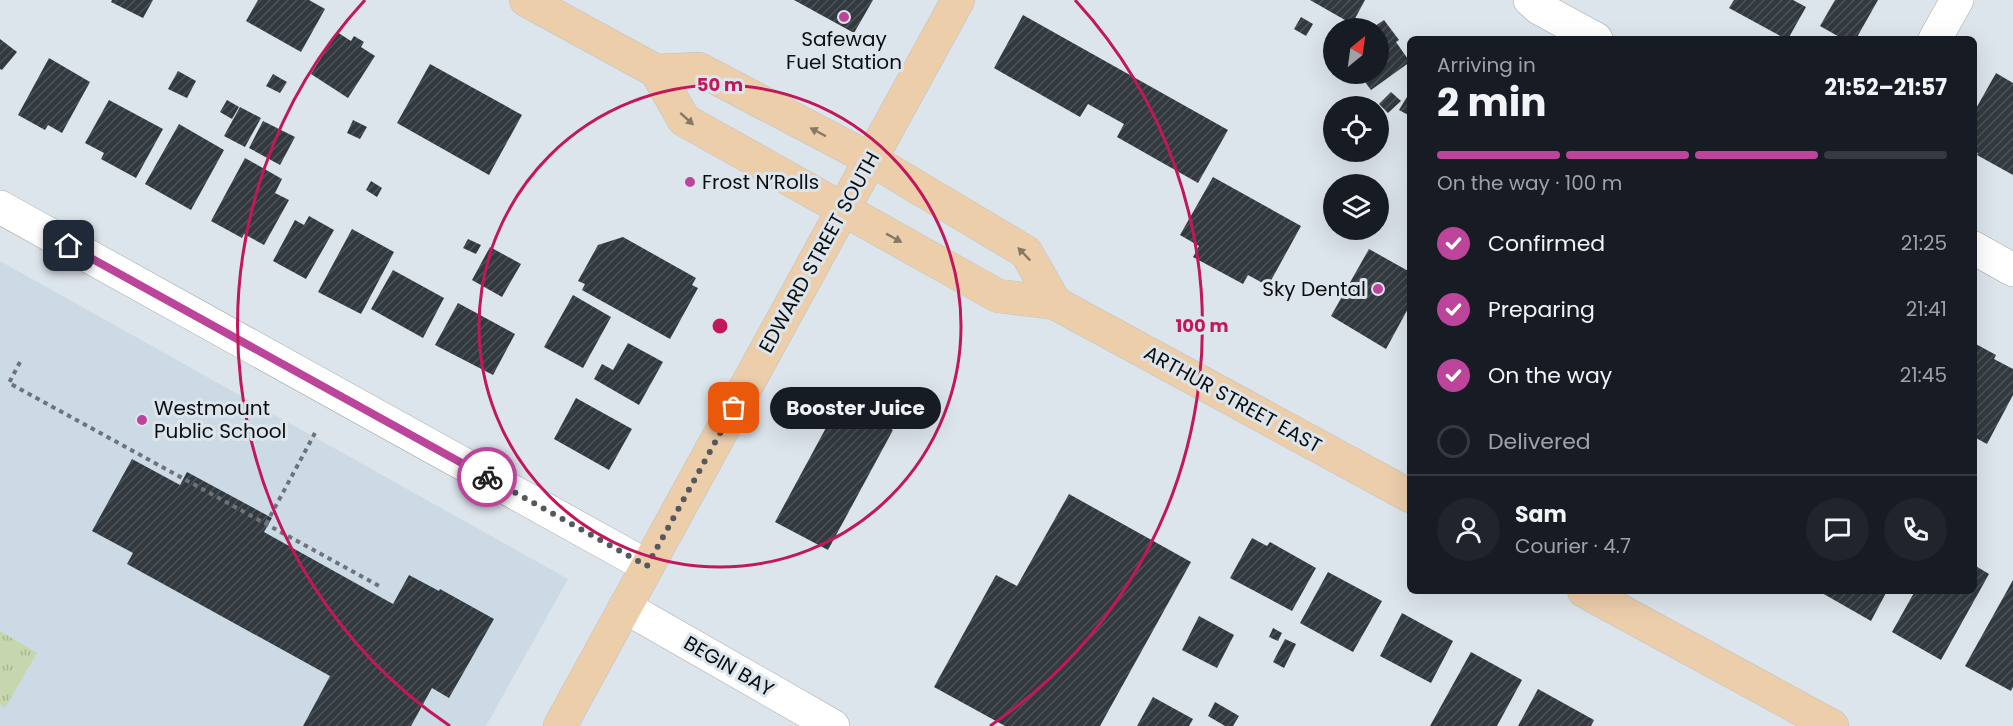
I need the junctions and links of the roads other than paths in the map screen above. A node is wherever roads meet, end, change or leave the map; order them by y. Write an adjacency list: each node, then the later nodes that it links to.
1 (526, 0): 7 (main road)
2 (958, 0): 8 (main road, EDWARD STREET SOUTH)
3 (1530, 0): 5 (street)
4 (1957, 0): 6 (street)
5 (1590, 36)
6 (1937, 36)
7 (656, 71): 8 (main road, one-way to 7); 10 (main road, ARTHUR STREET EAST, one-way to 10)
8 (870, 159): 10 (main road, EDWARD STREET SOUTH); 13 (main road, one-way to 8)
9 (0, 207): 15 (street)
10 (843, 210): 13 (main road, ARTHUR STREET EAST, one-way to 13); 15 (main road, EDWARD STREET SOUTH)
11 (1977, 251): 12 (street)
12 (2013, 270)
13 (1055, 303): 14 (main road, ARTHUR STREET EAST)
14 (1407, 494)
15 (647, 566): 17 (main road, EDWARD STREET SOUTH)
16 (1590, 594): 20 (main road)
17 (625, 607): 18 (main road, EDWARD STREET SOUTH); 19 (street, BEGIN BAY)
18 (560, 726)
19 (833, 726)
20 (1832, 726)

